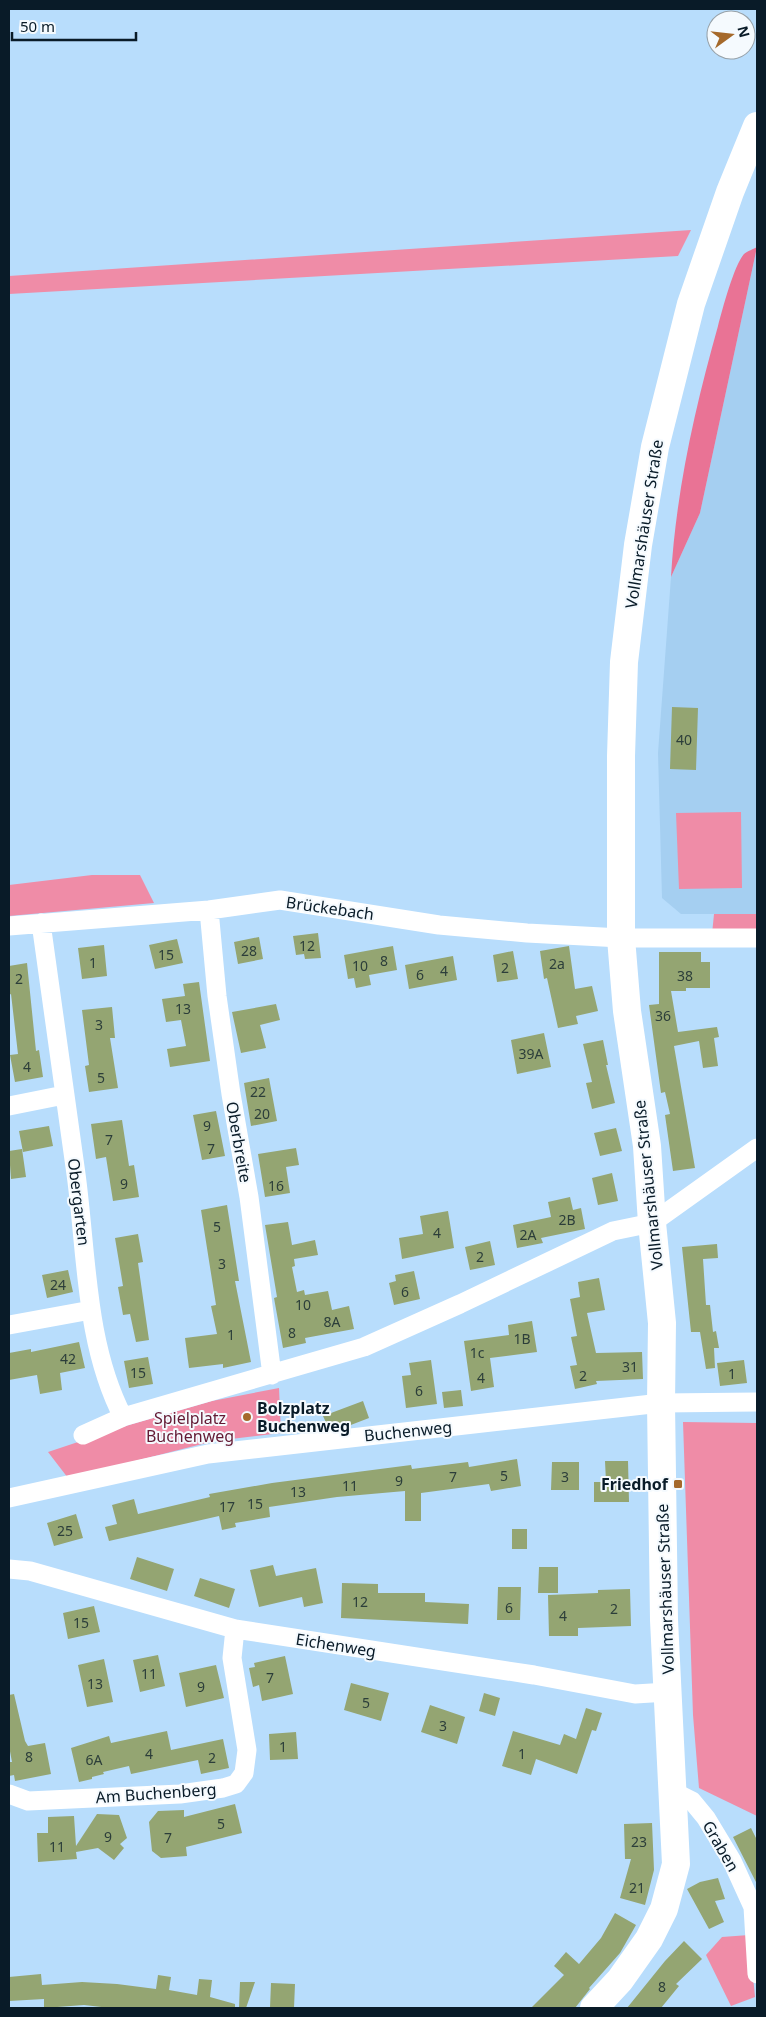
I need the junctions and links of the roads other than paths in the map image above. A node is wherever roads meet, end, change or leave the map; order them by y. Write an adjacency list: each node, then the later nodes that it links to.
1 (757, 126): 5 (main road, Vollmarshäuser Straße)
2 (209, 910): 3 (street, Brückebach); 5 (street, Brückebach); 13 (street, Oberbreite)
3 (41, 923): 4 (street, Brückebach); 7 (street, Obergarten)
4 (9, 926)
5 (621, 938): 6 (street); 10 (main road, Vollmarshäuser Straße)
6 (757, 938)
7 (64, 1095): 8 (street); 11 (street, Obergarten)
8 (9, 1106)
9 (757, 1148): 10 (street)
10 (652, 1223): 13 (street); 15 (main road, Vollmarshäuser Straße)
11 (91, 1310): 12 (street); 16 (street, Obergarten)
12 (9, 1324)
13 (272, 1374): 16 (street)
14 (757, 1402): 15 (street, Buchenweg)
15 (661, 1403): 18 (street, Buchenweg); 21 (main road, Vollmarshäuser Straße)
16 (123, 1418): 17 (street)
17 (83, 1436)
18 (9, 1498)
19 (9, 1569): 20 (street, Eichenweg)
20 (235, 1629): 21 (street, Eichenweg); 22 (street, Am Buchenberg)
21 (668, 1692): 23 (main road, Vollmarshäuser Straße)
22 (9, 1794)
23 (682, 1796): 24 (street, Graben); 25 (main road, Vollmarshäuser Straße)
24 (757, 1974)
25 (594, 2008)

